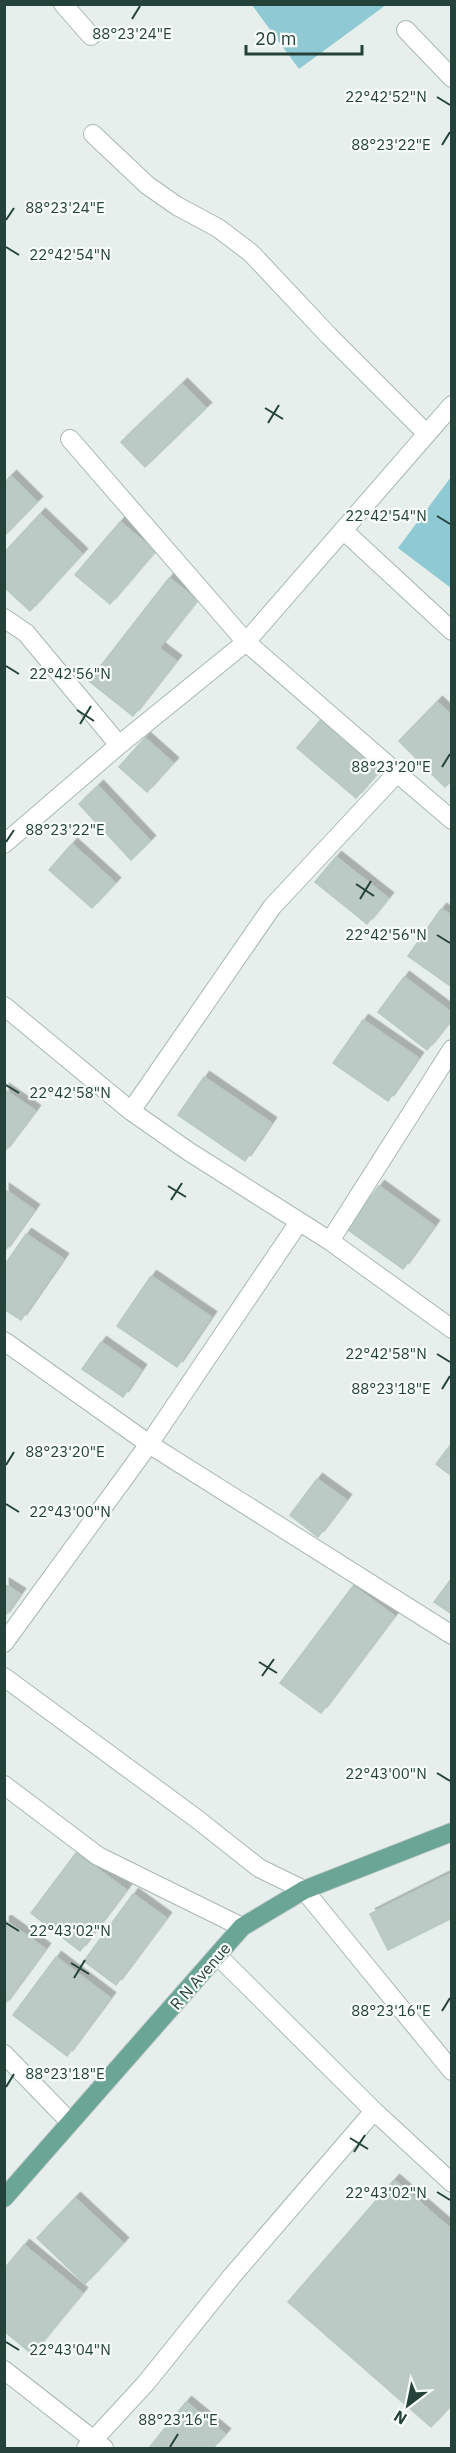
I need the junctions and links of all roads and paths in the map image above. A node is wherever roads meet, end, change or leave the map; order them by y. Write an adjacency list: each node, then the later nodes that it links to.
1 (63, 4): 3 (street)
2 (406, 30): 4 (street)
3 (91, 36)
4 (452, 78)
5 (93, 134): 7 (street)
6 (452, 405): 7 (street)
7 (426, 433): 9 (street)
8 (70, 439): 12 (street)
9 (343, 530): 11 (street); 12 (street)
10 (4, 618): 13 (street)
11 (452, 631)
12 (246, 642): 13 (street); 14 (street)
13 (118, 745): 16 (street)
14 (396, 774): 15 (street); 19 (street)
15 (452, 820)
16 (4, 844)
17 (4, 1006): 19 (street)
18 (452, 1049): 21 (street)
19 (131, 1111): 20 (street)
20 (299, 1222): 21 (street); 24 (street)
21 (330, 1241): 22 (street)
22 (452, 1329)
23 (4, 1341): 24 (street)
24 (150, 1444): 25 (street); 26 (street)
25 (452, 1635)
26 (4, 1643)
27 (4, 1677): 30 (street)
28 (4, 1785): 31 (street)
29 (452, 1832): 30 (main road, R N Avenue)
30 (304, 1890): 31 (main road, R N Avenue); 34 (street)
31 (242, 1927): 32 (main road, R N Avenue)
32 (218, 1956): 35 (street); 36 (main road, R N Avenue)
33 (4, 2054): 36 (street)
34 (452, 2071)
35 (374, 2111): 37 (street); 40 (street)
36 (70, 2122): 38 (main road, R N Avenue)
37 (452, 2183)
38 (4, 2198)
39 (4, 2370): 40 (street)
40 (94, 2445)

